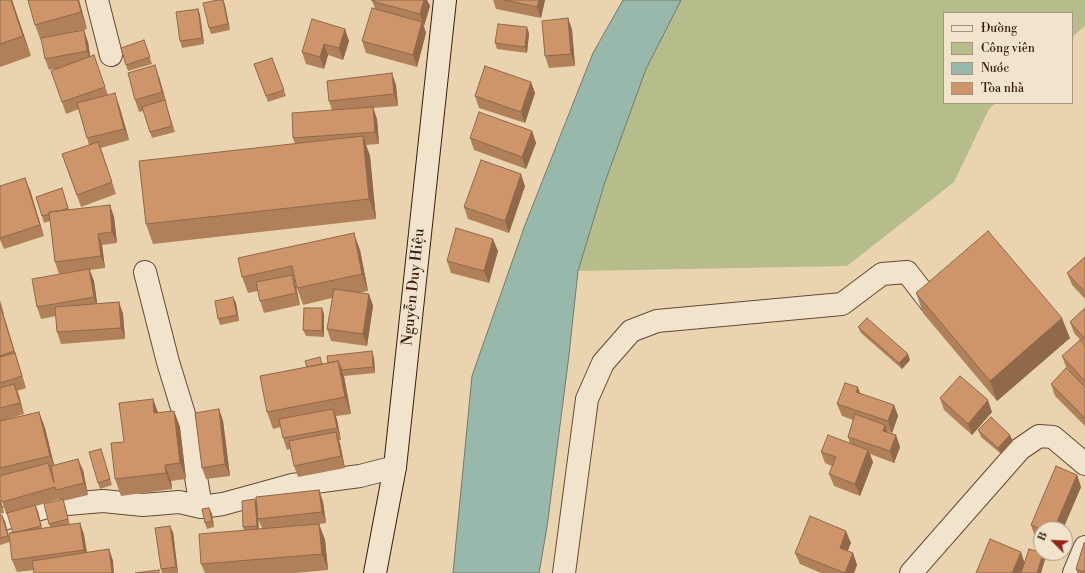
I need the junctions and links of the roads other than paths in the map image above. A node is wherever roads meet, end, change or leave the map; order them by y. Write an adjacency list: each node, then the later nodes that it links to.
1 (97, 0): 3 (street)
2 (445, 0): 7 (street, Nguyễn Duy Hiệu)
3 (111, 56)
4 (145, 272): 8 (street)
5 (931, 303): 12 (street)
6 (1085, 464): 13 (street)
7 (395, 467): 8 (street); 11 (street, Nguyễn Duy Hiệu)
8 (201, 506): 9 (street)
9 (0, 520)
10 (1085, 547): 14 (street)
11 (375, 573)
12 (564, 573)
13 (911, 573)
14 (1074, 573)

